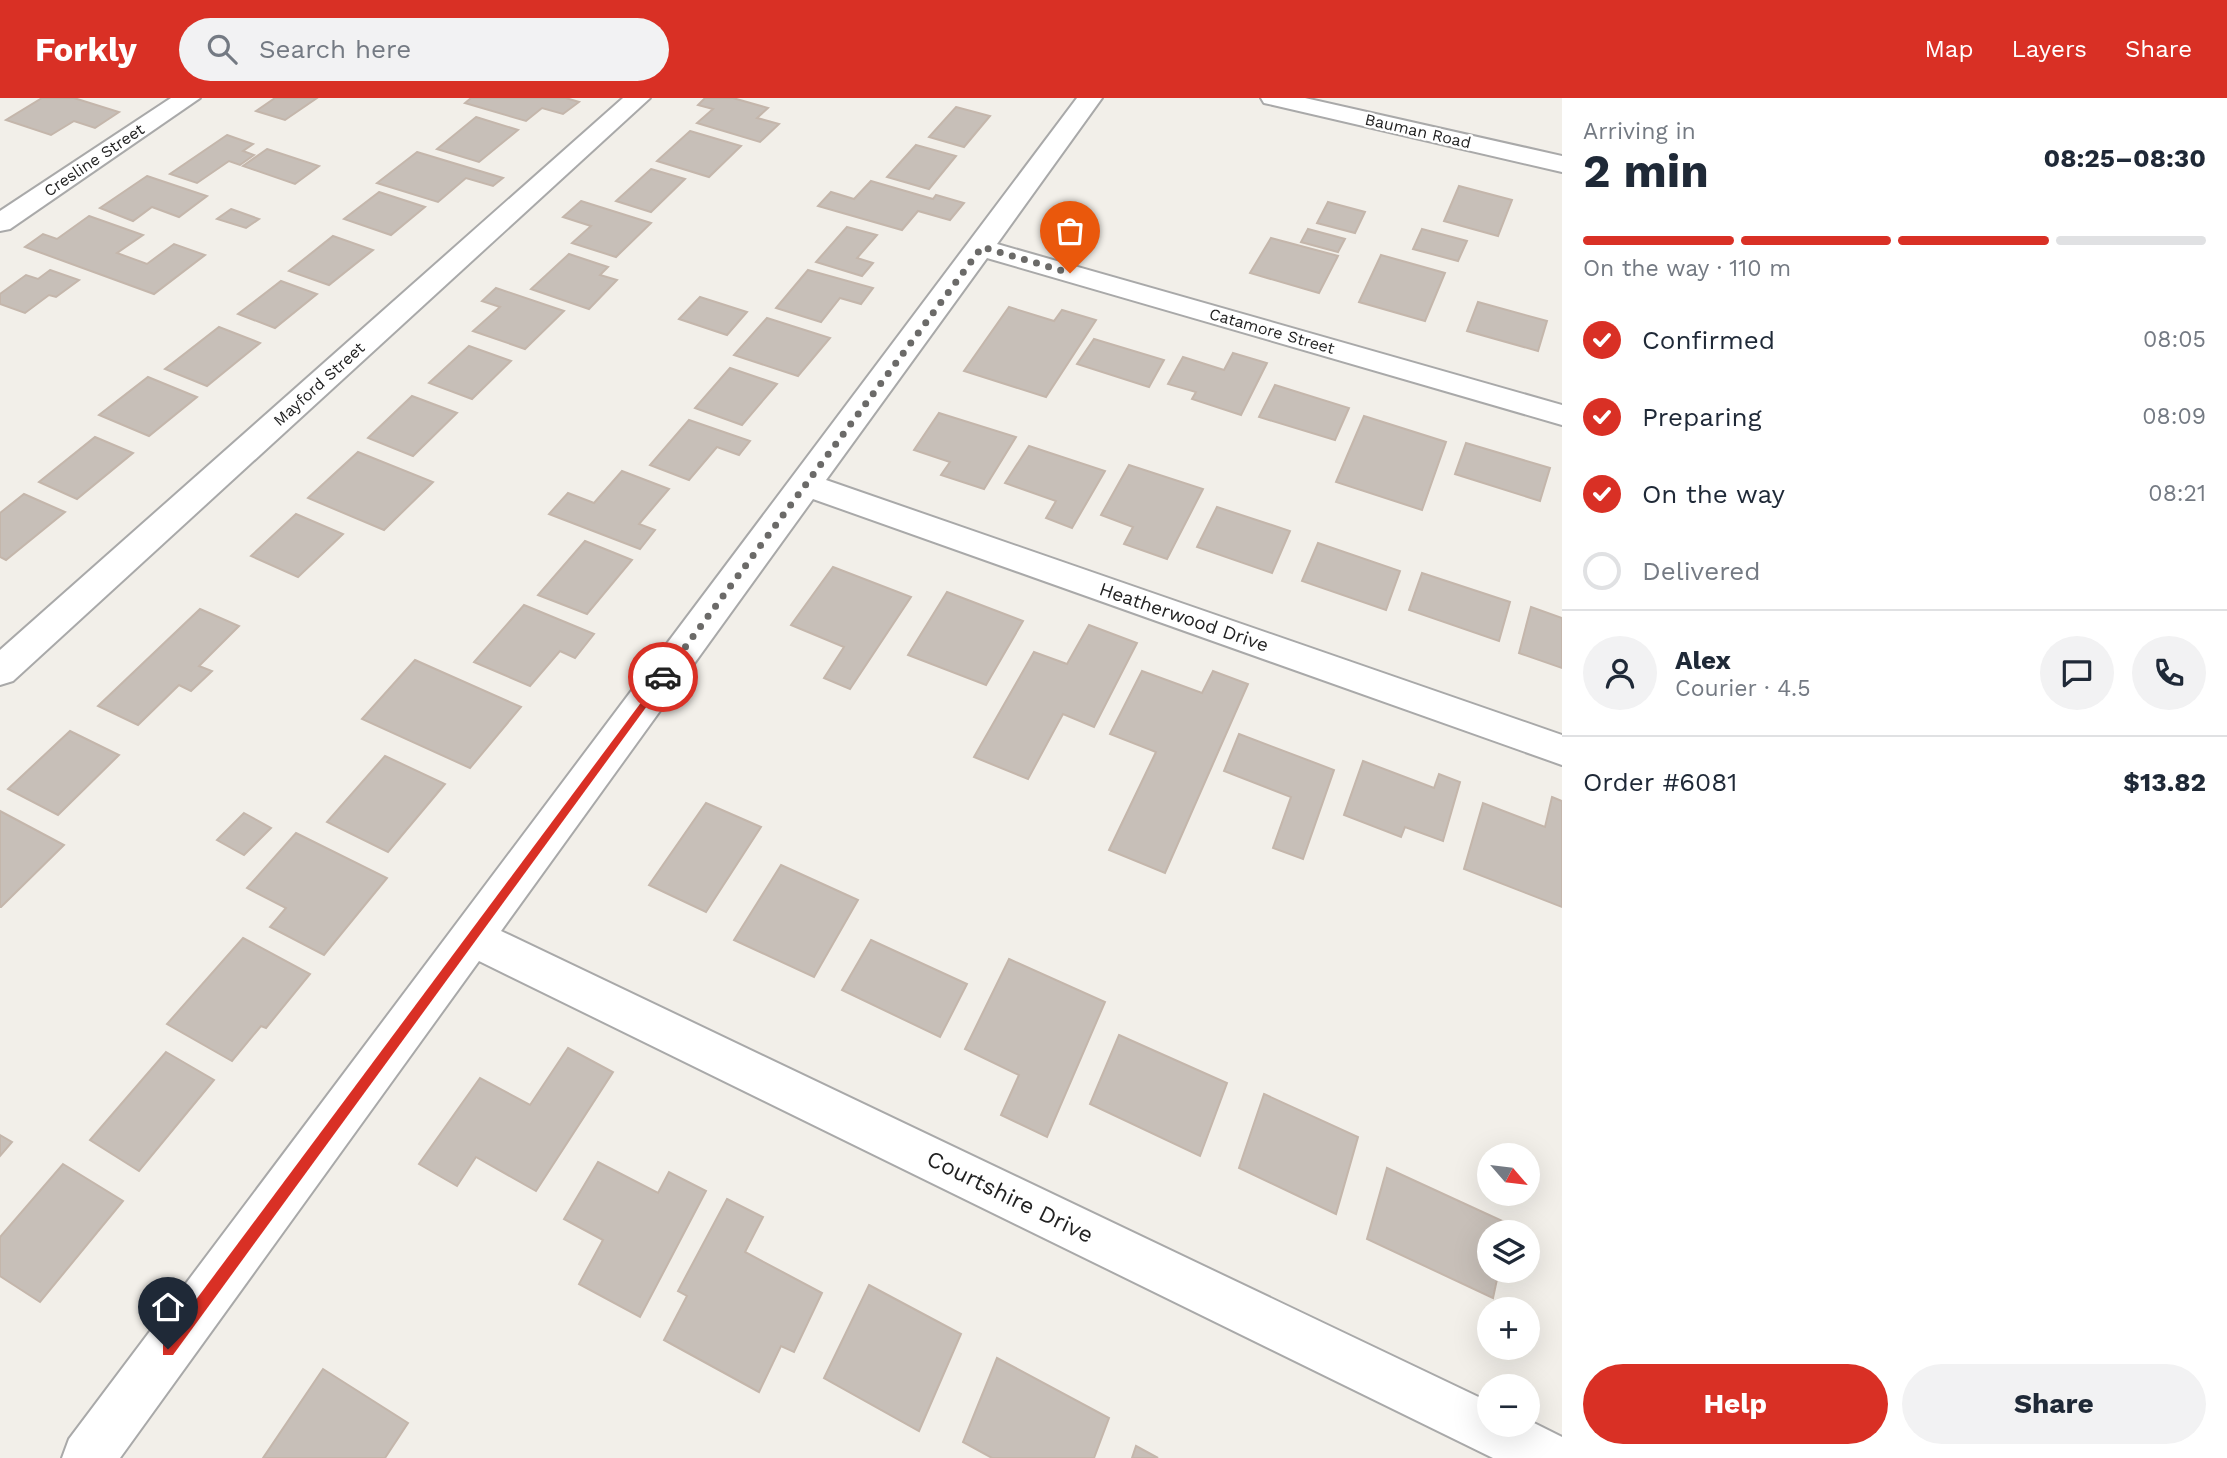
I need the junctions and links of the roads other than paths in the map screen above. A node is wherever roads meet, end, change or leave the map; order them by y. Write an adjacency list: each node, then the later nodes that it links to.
1 (188, 98): 6 (street, Cresline Street)
2 (638, 98): 10 (street, Mayford Street)
3 (1090, 98): 7 (street)
4 (1273, 98): 5 (street, Bauman Road)
5 (1562, 164)
6 (0, 223)
7 (982, 247): 8 (street, Catamore Street); 9 (street)
8 (1562, 415)
9 (806, 485): 11 (street, Heatherwood Drive); 12 (street)
10 (0, 671)
11 (1562, 750)
12 (470, 936): 13 (street); 14 (street, Courtshire Drive)
13 (88, 1458)
14 (1549, 1458)

